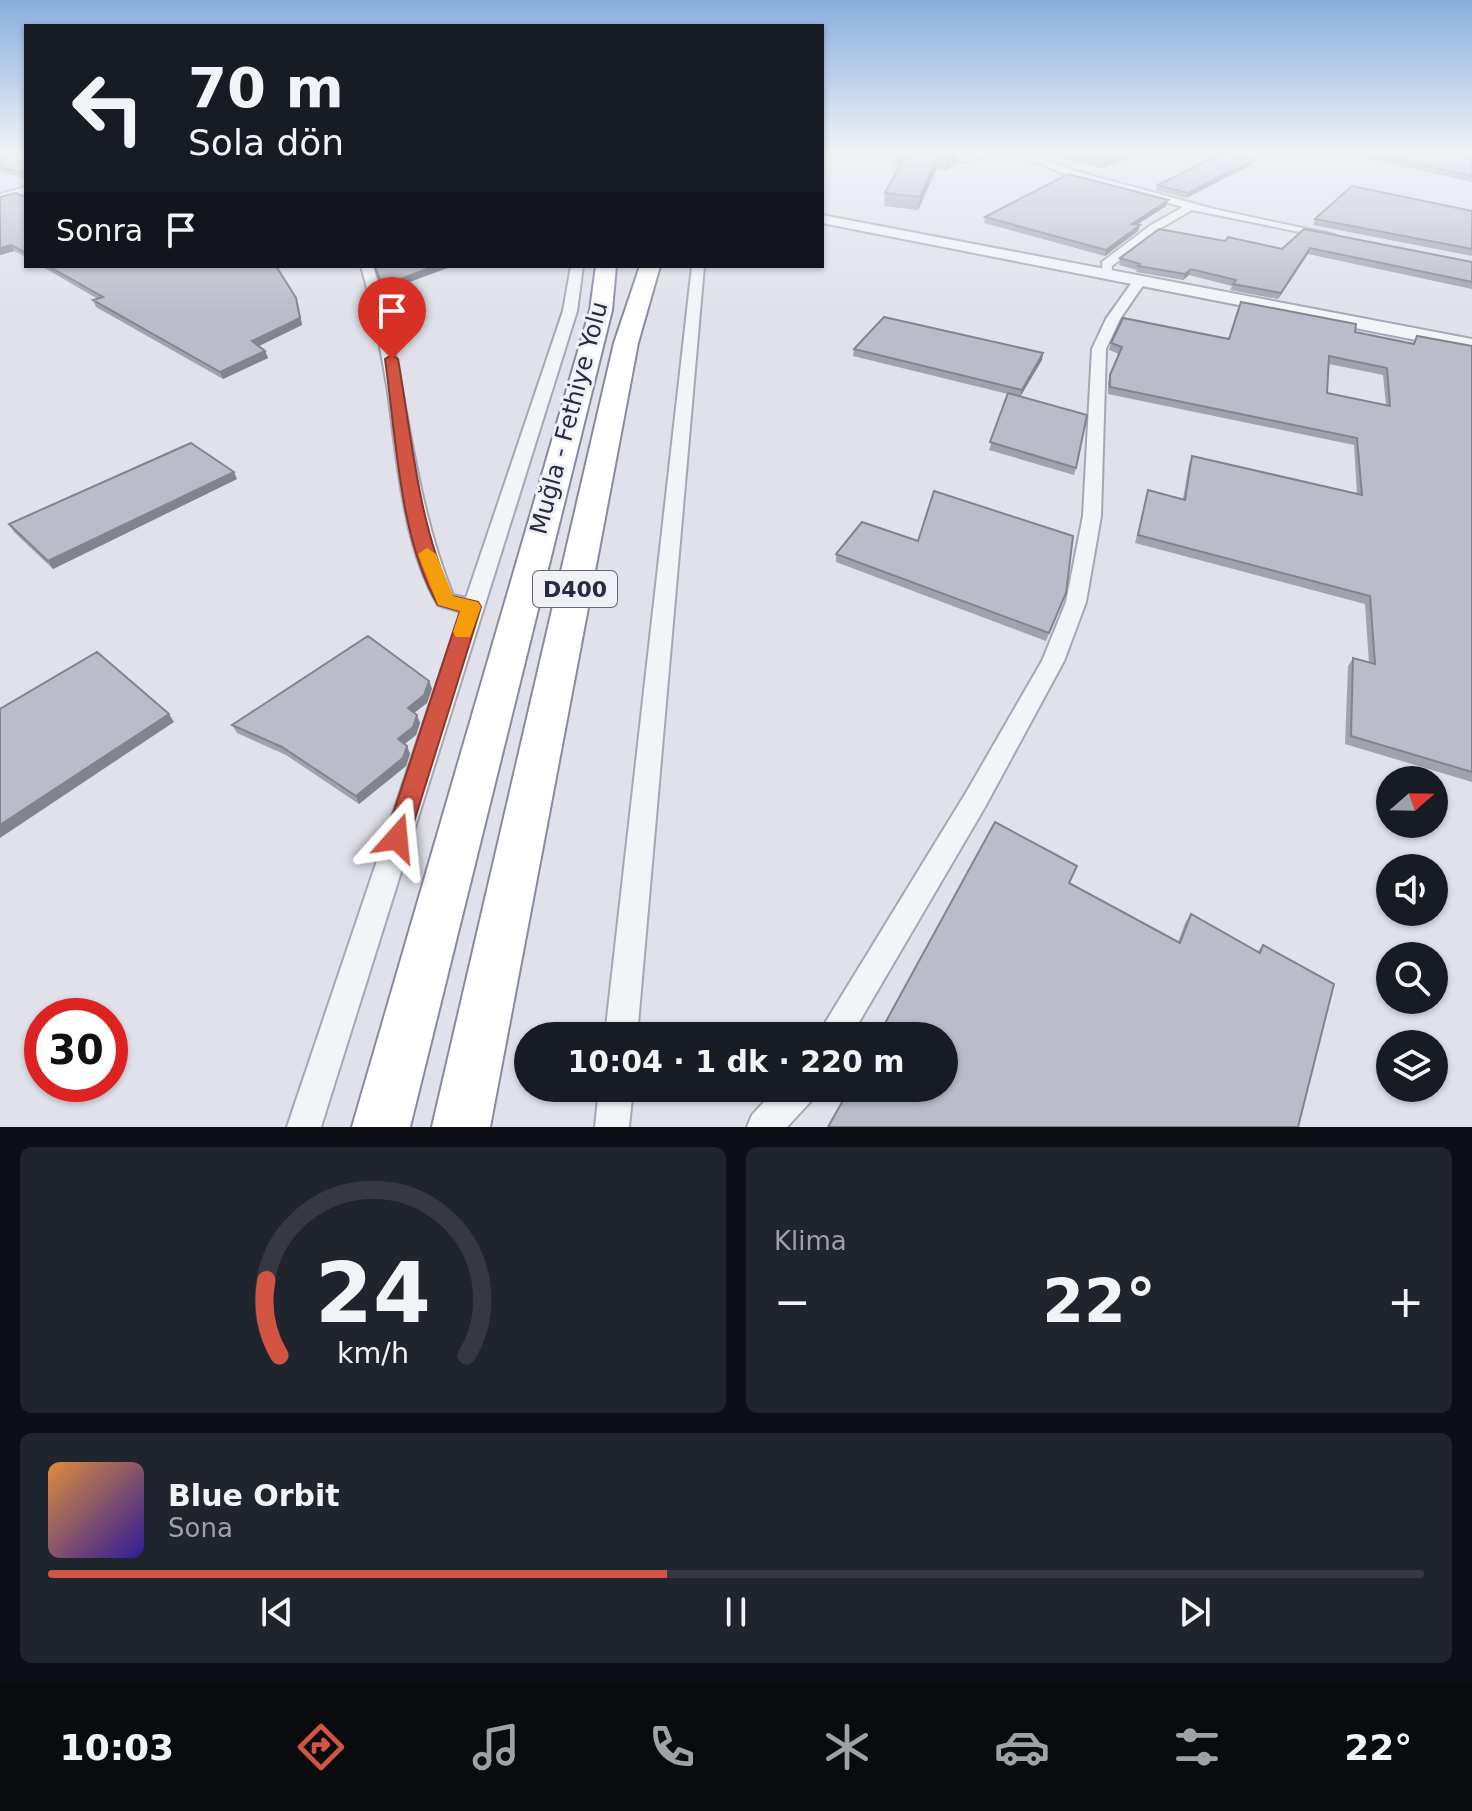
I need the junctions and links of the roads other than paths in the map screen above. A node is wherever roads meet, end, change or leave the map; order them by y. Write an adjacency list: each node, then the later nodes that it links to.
1 (1189, 206): 10 (street)
2 (1192, 207): 4 (street)
3 (824, 219): 10 (street)
4 (1347, 238)
5 (368, 268): 13 (street)
6 (577, 268): 13 (street)
7 (606, 268): 19 (highway, Muğla - Fethiye Yolu / D400)
8 (649, 268): 20 (highway, Muğla - Fethiye Yolu / D400)
9 (698, 268): 14 (street)
10 (1107, 275): 11 (street)
11 (1140, 281): 12 (street); 15 (street)
12 (1472, 345)
13 (471, 607): 18 (street)
14 (622, 1022)
15 (841, 1022)
16 (615, 1102): 21 (street)
17 (787, 1102): 22 (street)
18 (304, 1127)
19 (381, 1127)
20 (461, 1127)
21 (612, 1127)
22 (764, 1127)

